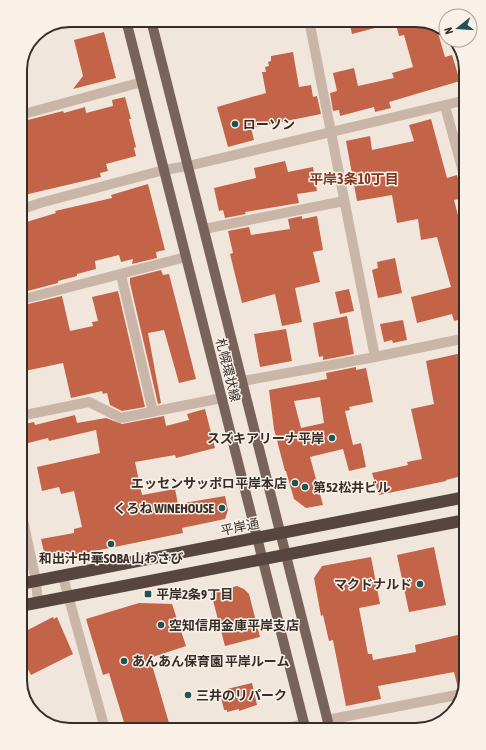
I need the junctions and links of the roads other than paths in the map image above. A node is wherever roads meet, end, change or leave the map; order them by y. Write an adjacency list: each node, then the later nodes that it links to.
1 (128, 27): 4 (main road, 札幌環状線)
2 (153, 27): 10 (main road, 札幌環状線)
3 (310, 27): 8 (street)
4 (142, 82): 7 (street); 11 (main road, 札幌環状線)
5 (459, 102): 6 (street)
6 (445, 106): 8 (street); 9 (street)
7 (27, 113)
8 (331, 134): 10 (street); 12 (street)
9 (459, 157)
10 (188, 166): 11 (street); 14 (main road, 札幌環状線)
11 (164, 170): 13 (street); 15 (main road, 札幌環状線)
12 (344, 201): 14 (street); 19 (street)
13 (27, 207)
14 (204, 229): 20 (main road, 札幌環状線)
15 (186, 256): 16 (street); 21 (main road, 札幌環状線)
16 (121, 275): 17 (street); 22 (street)
17 (27, 298)
18 (459, 339): 19 (street)
19 (375, 357): 20 (street)
20 (243, 381): 26 (main road, 札幌環状線)
21 (222, 398): 22 (street); 27 (main road, 札幌環状線)
22 (153, 412): 23 (street)
23 (27, 415)
24 (459, 498): 26 (highway, 平岸通)
25 (459, 521): 29 (highway)
26 (280, 533): 27 (highway, 平岸通); 29 (main road, 札幌環状線)
27 (259, 537): 30 (main road, 札幌環状線); 31 (highway, 平岸通)
28 (27, 539): 32 (street)
29 (284, 554): 30 (highway); 40 (main road, 札幌環状線)
30 (263, 559): 34 (highway); 39 (main road, 札幌環状線)
31 (63, 577): 32 (highway, 平岸通); 34 (street)
32 (36, 582): 33 (highway, 平岸通); 35 (street)
33 (27, 583)
34 (67, 597): 35 (highway); 38 (street)
35 (38, 603): 36 (highway)
36 (27, 605)
37 (456, 695): 40 (street)
38 (103, 723)
39 (304, 723)
40 (328, 723)

